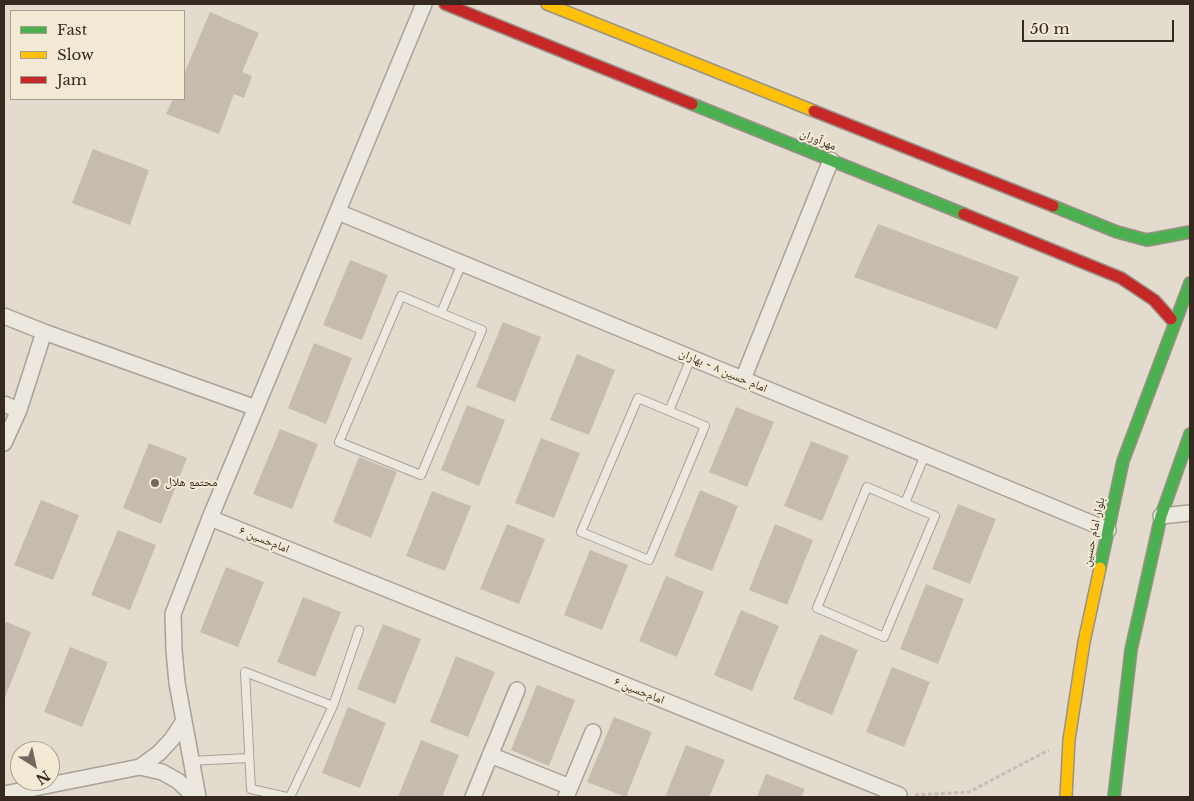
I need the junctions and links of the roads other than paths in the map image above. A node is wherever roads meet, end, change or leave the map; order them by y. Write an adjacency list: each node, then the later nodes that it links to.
1 (424, 4): 5 (street)
2 (445, 4): 4 (street, مهرآوران)
3 (547, 4): 6 (street, مهرآوران)
4 (831, 160): 11 (street, مهرآوران); 14 (street)
5 (338, 212): 7 (street, امام حسین ۸ - بهاران); 16 (street)
6 (1190, 232)
7 (462, 263): 9 (lane); 13 (street, امام حسین ۸ - بهاران)
8 (1190, 282): 11 (street, بلوار امام حسین)
9 (441, 313): 9 (lane)
10 (4, 316): 12 (street)
11 (1173, 322): 26 (street, بلوار امام حسین)
12 (44, 332): 16 (street); 17 (street)
13 (691, 358): 14 (street, امام حسین ۸ - بهاران); 18 (lane)
14 (743, 380): 21 (street, امام حسین ۸ - بهاران)
15 (4, 404): 17 (street)
16 (256, 408): 25 (street)
17 (19, 410): 20 (street)
18 (669, 411): 18 (lane)
19 (1190, 434): 24 (street)
20 (4, 443)
21 (925, 455): 22 (lane); 26 (street, امام حسین ۸ - بهاران)
22 (905, 503): 22 (lane)
23 (1190, 513): 24 (street)
24 (1161, 516): 43 (street)
25 (210, 518): 30 (street); 38 (street, امام‌حسین ۶)
26 (1108, 530): 42 (street, بلوار امام حسین)
27 (359, 630): 29 (lane)
28 (517, 690): 32 (street)
29 (333, 706): 33 (lane); 40 (lane)
30 (184, 721): 34 (street); 35 (street)
31 (593, 732): 36 (street)
32 (490, 755): 36 (street); 41 (street)
33 (249, 758): 34 (lane); 40 (lane)
34 (190, 762): 39 (street)
35 (140, 767): 37 (street); 39 (street)
36 (568, 792)
37 (4, 794)
38 (899, 795)
39 (197, 797)
40 (288, 797)
41 (474, 797)
42 (1066, 797)
43 (1114, 797)

